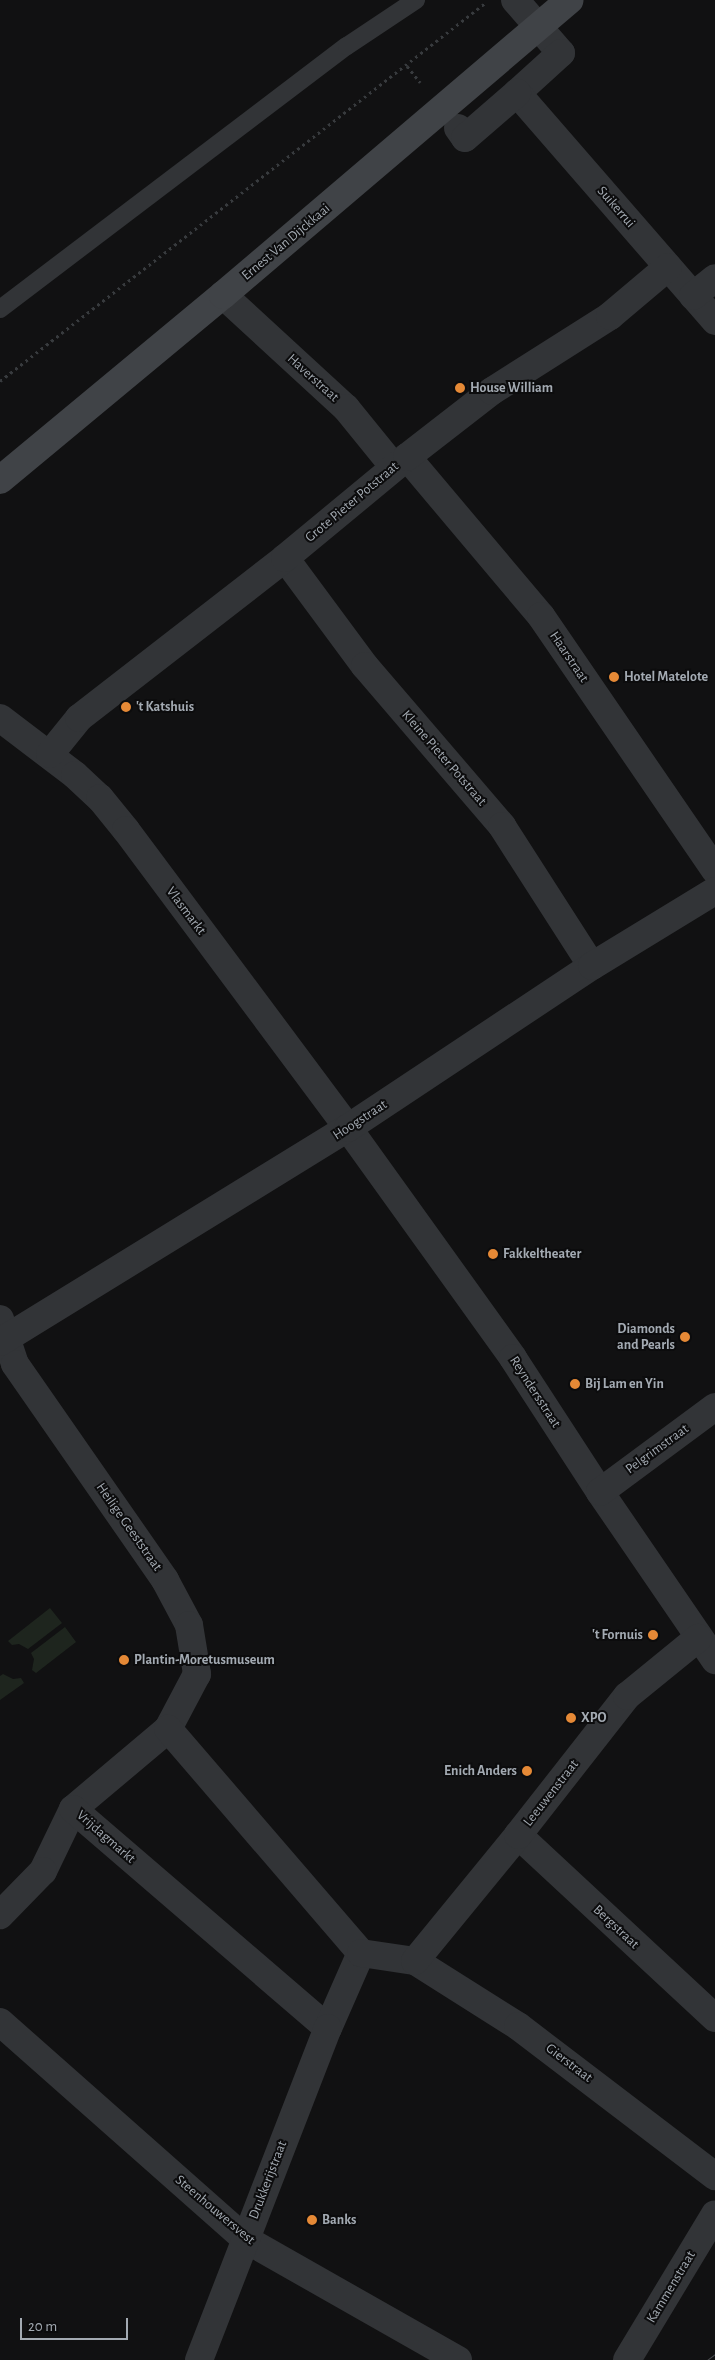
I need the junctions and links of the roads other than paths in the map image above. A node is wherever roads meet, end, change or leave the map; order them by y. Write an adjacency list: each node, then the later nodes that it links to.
1 (416, 0): 11 (lane)
2 (515, 0): 4 (street)
3 (570, 0): 4 (street, Ernest Van Dijckkaai)
4 (539, 28): 5 (street); 9 (street, Ernest Van Dijckkaai)
5 (517, 93): 6 (street); 7 (street, Suikerrui)
6 (458, 128)
7 (668, 267): 10 (street, Suikerrui); 13 (street, Grote Pieter Potstraat)
8 (715, 278): 10 (street)
9 (223, 295): 13 (street, Haverstraat); 14 (street, Ernest Van Dijckkaai)
10 (693, 296): 12 (street, Suikerrui)
11 (0, 309)
12 (715, 321)
13 (401, 462): 15 (street, Grote Pieter Potstraat); 18 (street, Haarstraat)
14 (0, 480)
15 (285, 558): 17 (street, Grote Pieter Potstraat); 20 (street, Kleine Pieter Potstraat)
16 (0, 718): 17 (street, Vlasmarkt)
17 (50, 754): 21 (street, Vlasmarkt)
18 (715, 870)
19 (715, 891): 20 (street, Hoogstraat)
20 (592, 966): 21 (street, Hoogstraat)
21 (348, 1128): 22 (street, Hoogstraat); 24 (street, Reyndersstraat)
22 (2, 1333): 27 (street, Heilige Geeststraat)
23 (715, 1407): 24 (street, Pelgrimstraat)
24 (600, 1492): 25 (street, Reyndersstraat)
25 (698, 1638): 26 (street, Reyndersstraat); 29 (street, Leeuwenstraat)
26 (715, 1660)
27 (168, 1728): 28 (street, Vrijdagmarkt); 31 (street)
28 (73, 1809): 30 (street); 35 (street, Vrijdagmarkt)
29 (518, 1835): 32 (street, Leeuwenstraat); 33 (street, Bergstraat)
30 (0, 1915)
31 (361, 1953): 32 (street); 35 (street)
32 (415, 1961): 36 (street, Gierstraat)
33 (715, 2018)
34 (0, 2022): 38 (street, Steenhouwersvest)
35 (328, 2028): 38 (street, Drukkerijstraat)
36 (715, 2176)
37 (715, 2214): 41 (street, Kammenstraat)
38 (245, 2239): 39 (street, Drukkerijstraat); 40 (street, Steenhouwersvest)
39 (199, 2360)
40 (458, 2360)
41 (627, 2360)

